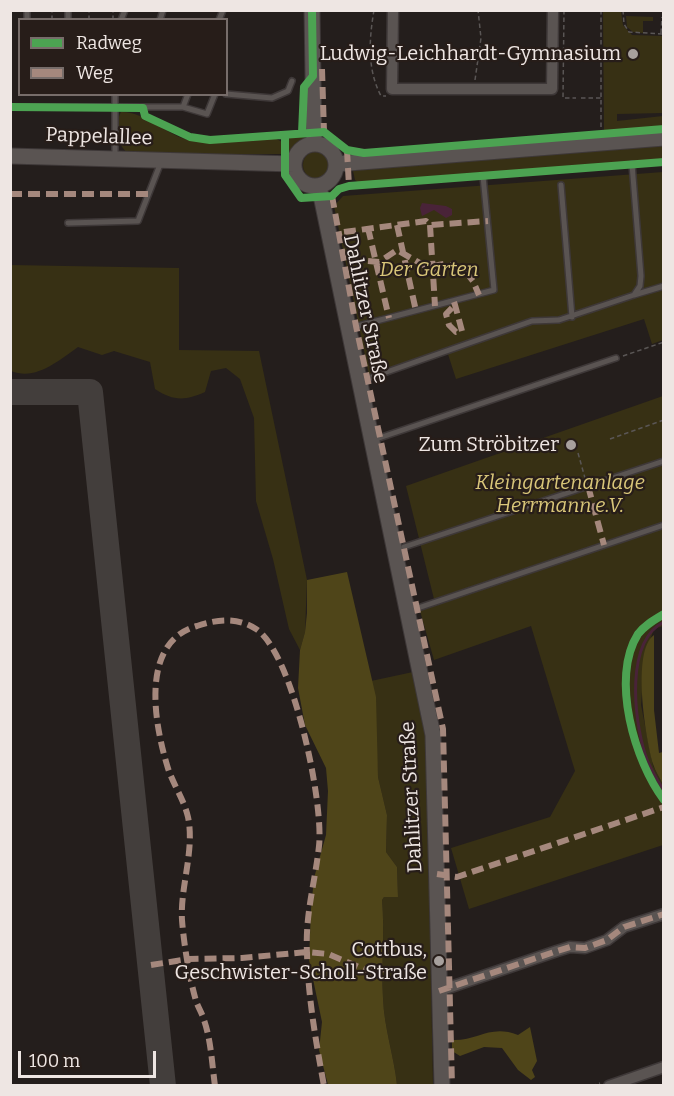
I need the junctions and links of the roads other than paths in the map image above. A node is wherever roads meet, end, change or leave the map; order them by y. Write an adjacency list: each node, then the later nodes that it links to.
1 (312, 10): 13 (street)
2 (393, 10): 3 (street)
3 (553, 10)
4 (292, 81): 5 (lane)
5 (228, 94)
6 (116, 96): 11 (lane)
7 (187, 96): 10 (lane)
8 (214, 96): 10 (lane)
9 (10, 107): 11 (lane)
10 (183, 107): 11 (lane)
11 (115, 108): 15 (lane)
12 (663, 138): 18 (street)
13 (314, 144): 17 (street); 18 (street)
14 (10, 156): 15 (street, Pappelallee)
15 (115, 158): 16 (street, Pappelallee)
16 (161, 160): 17 (street, Pappelallee); 23 (lane)
17 (294, 164): 22 (street)
18 (336, 164): 22 (street)
19 (632, 165): 25 (lane)
20 (483, 176): 27 (lane)
21 (561, 185): 26 (lane)
22 (319, 186): 27 (street, Dahlitzer Straße)
23 (68, 224)
24 (663, 286): 25 (lane)
25 (634, 296): 26 (lane)
26 (572, 317): 29 (lane)
27 (348, 328): 29 (street, Dahlitzer Straße)
28 (616, 358): 30 (lane)
29 (359, 381): 30 (street, Dahlitzer Straße)
30 (372, 440): 34 (street, Dahlitzer Straße)
31 (663, 461): 33 (lane)
32 (663, 525): 34 (lane)
33 (404, 547)
34 (408, 612): 36 (street, Dahlitzer Straße)
35 (663, 914): 36 (street)
36 (440, 991): 38 (street, Dahlitzer Straße)
37 (663, 1066): 39 (street)
38 (442, 1086)
39 (609, 1086)

